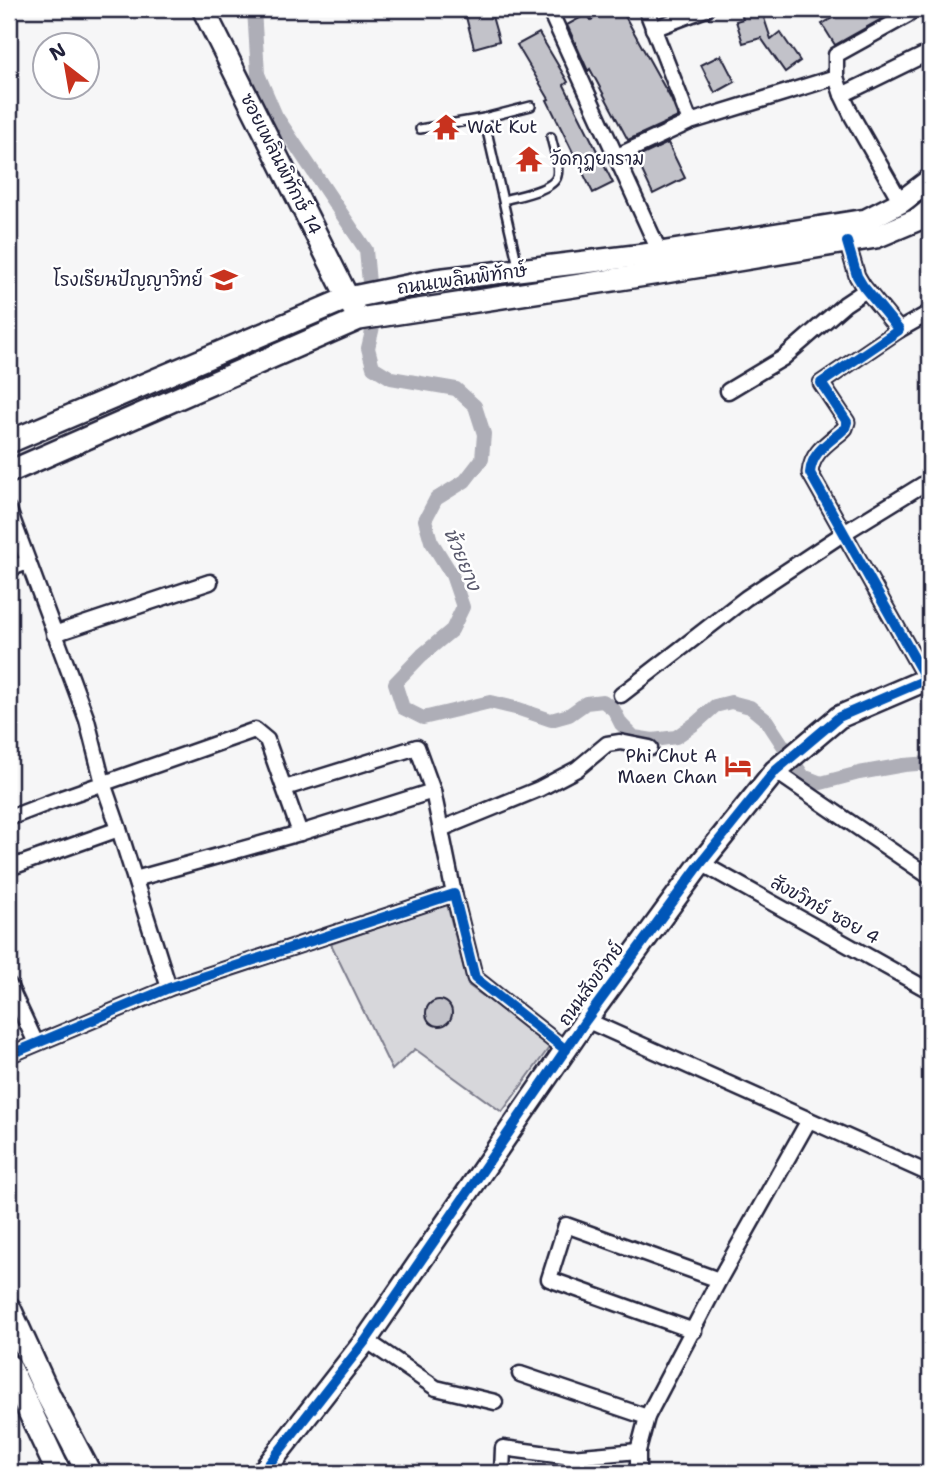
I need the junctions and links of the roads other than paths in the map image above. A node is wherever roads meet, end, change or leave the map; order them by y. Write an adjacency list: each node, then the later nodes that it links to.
1 (203, 9): 24 (main road, ซอยเพลินพิทักษ์ 14)
2 (646, 9): 6 (street)
3 (706, 9): 6 (street)
4 (552, 10): 15 (street)
5 (908, 15): 8 (street)
6 (653, 29): 12 (street)
7 (930, 52): 9 (street)
8 (836, 77): 9 (street); 12 (street)
9 (842, 95): 18 (street)
10 (531, 106): 11 (lane)
11 (484, 118): 13 (lane); 17 (lane)
12 (690, 122): 15 (street)
13 (420, 129)
14 (551, 137): 17 (lane)
15 (617, 156): 21 (street)
16 (930, 180): 18 (main road, ถนนเพลินพิทักษ์)
17 (504, 200): 22 (lane)
18 (901, 202): 21 (main road, ถนนเพลินพิทักษ์)
19 (930, 210): 20 (main road, ถนนเพลินพิทักษ์)
20 (847, 242): 23 (street); 26 (main road, ถนนเพลินพิทักษ์)
21 (660, 253): 22 (main road, ถนนเพลินพิทักษ์)
22 (519, 270): 24 (main road, ถนนเพลินพิทักษ์)
23 (866, 290): 27 (street); 28 (street)
24 (348, 298): 26 (main road, ซอยเพลินพิทักษ์ 14); 29 (main road, ถนนเพลินพิทักษ์)
25 (929, 313): 27 (street)
26 (359, 319): 30 (main road, ถนนเพลินพิทักษ์)
27 (899, 330): 33 (street)
28 (728, 391)
29 (9, 442)
30 (9, 472)
31 (930, 480): 33 (street)
32 (9, 510): 34 (street)
33 (844, 533): 38 (street); 39 (street)
34 (28, 562): 35 (street); 37 (street)
35 (9, 569)
36 (210, 582): 37 (street)
37 (54, 634): 42 (street)
38 (928, 678): 41 (main road, ถนนสังขวิทย์)
39 (621, 695)
40 (650, 748): 47 (street)
41 (775, 771): 49 (main road, ถนนสังขวิทย์); 51 (street)
42 (103, 783): 43 (street); 45 (street); 46 (street)
43 (285, 788): 44 (street); 48 (street)
44 (433, 791): 47 (street); 48 (street)
45 (9, 818)
46 (119, 829): 50 (street); 52 (street)
47 (441, 829): 53 (street)
48 (300, 833): 52 (street)
49 (701, 863): 56 (street, สังขวิทย์ ซอย 4); 57 (main road, ถนนสังขวิทย์)
50 (9, 868)
51 (930, 877)
52 (135, 879): 55 (street)
53 (454, 894): 55 (street); 59 (street)
54 (9, 985): 58 (street)
55 (169, 988): 58 (street)
56 (930, 991)
57 (586, 1020): 59 (main road, ถนนสังขวิทย์); 61 (street)
58 (36, 1043): 60 (street)
59 (566, 1050): 66 (main road, ถนนสังขวิทย์)
60 (9, 1055)
61 (809, 1120): 62 (street); 63 (street)
62 (930, 1174)
63 (719, 1280): 65 (street); 65 (street)
64 (9, 1309): 74 (main road)
65 (694, 1331): 70 (street)
66 (366, 1340): 69 (street); 75 (main road, ถนนสังขวิทย์)
67 (9, 1367): 73 (main road)
68 (520, 1374): 70 (street)
69 (495, 1402)
70 (647, 1417): 71 (street)
71 (638, 1451): 72 (street); 78 (street)
72 (571, 1457): 76 (street); 77 (street)
73 (59, 1473)
74 (89, 1473)
75 (262, 1473)
76 (502, 1473)
77 (570, 1473)
78 (638, 1473)

